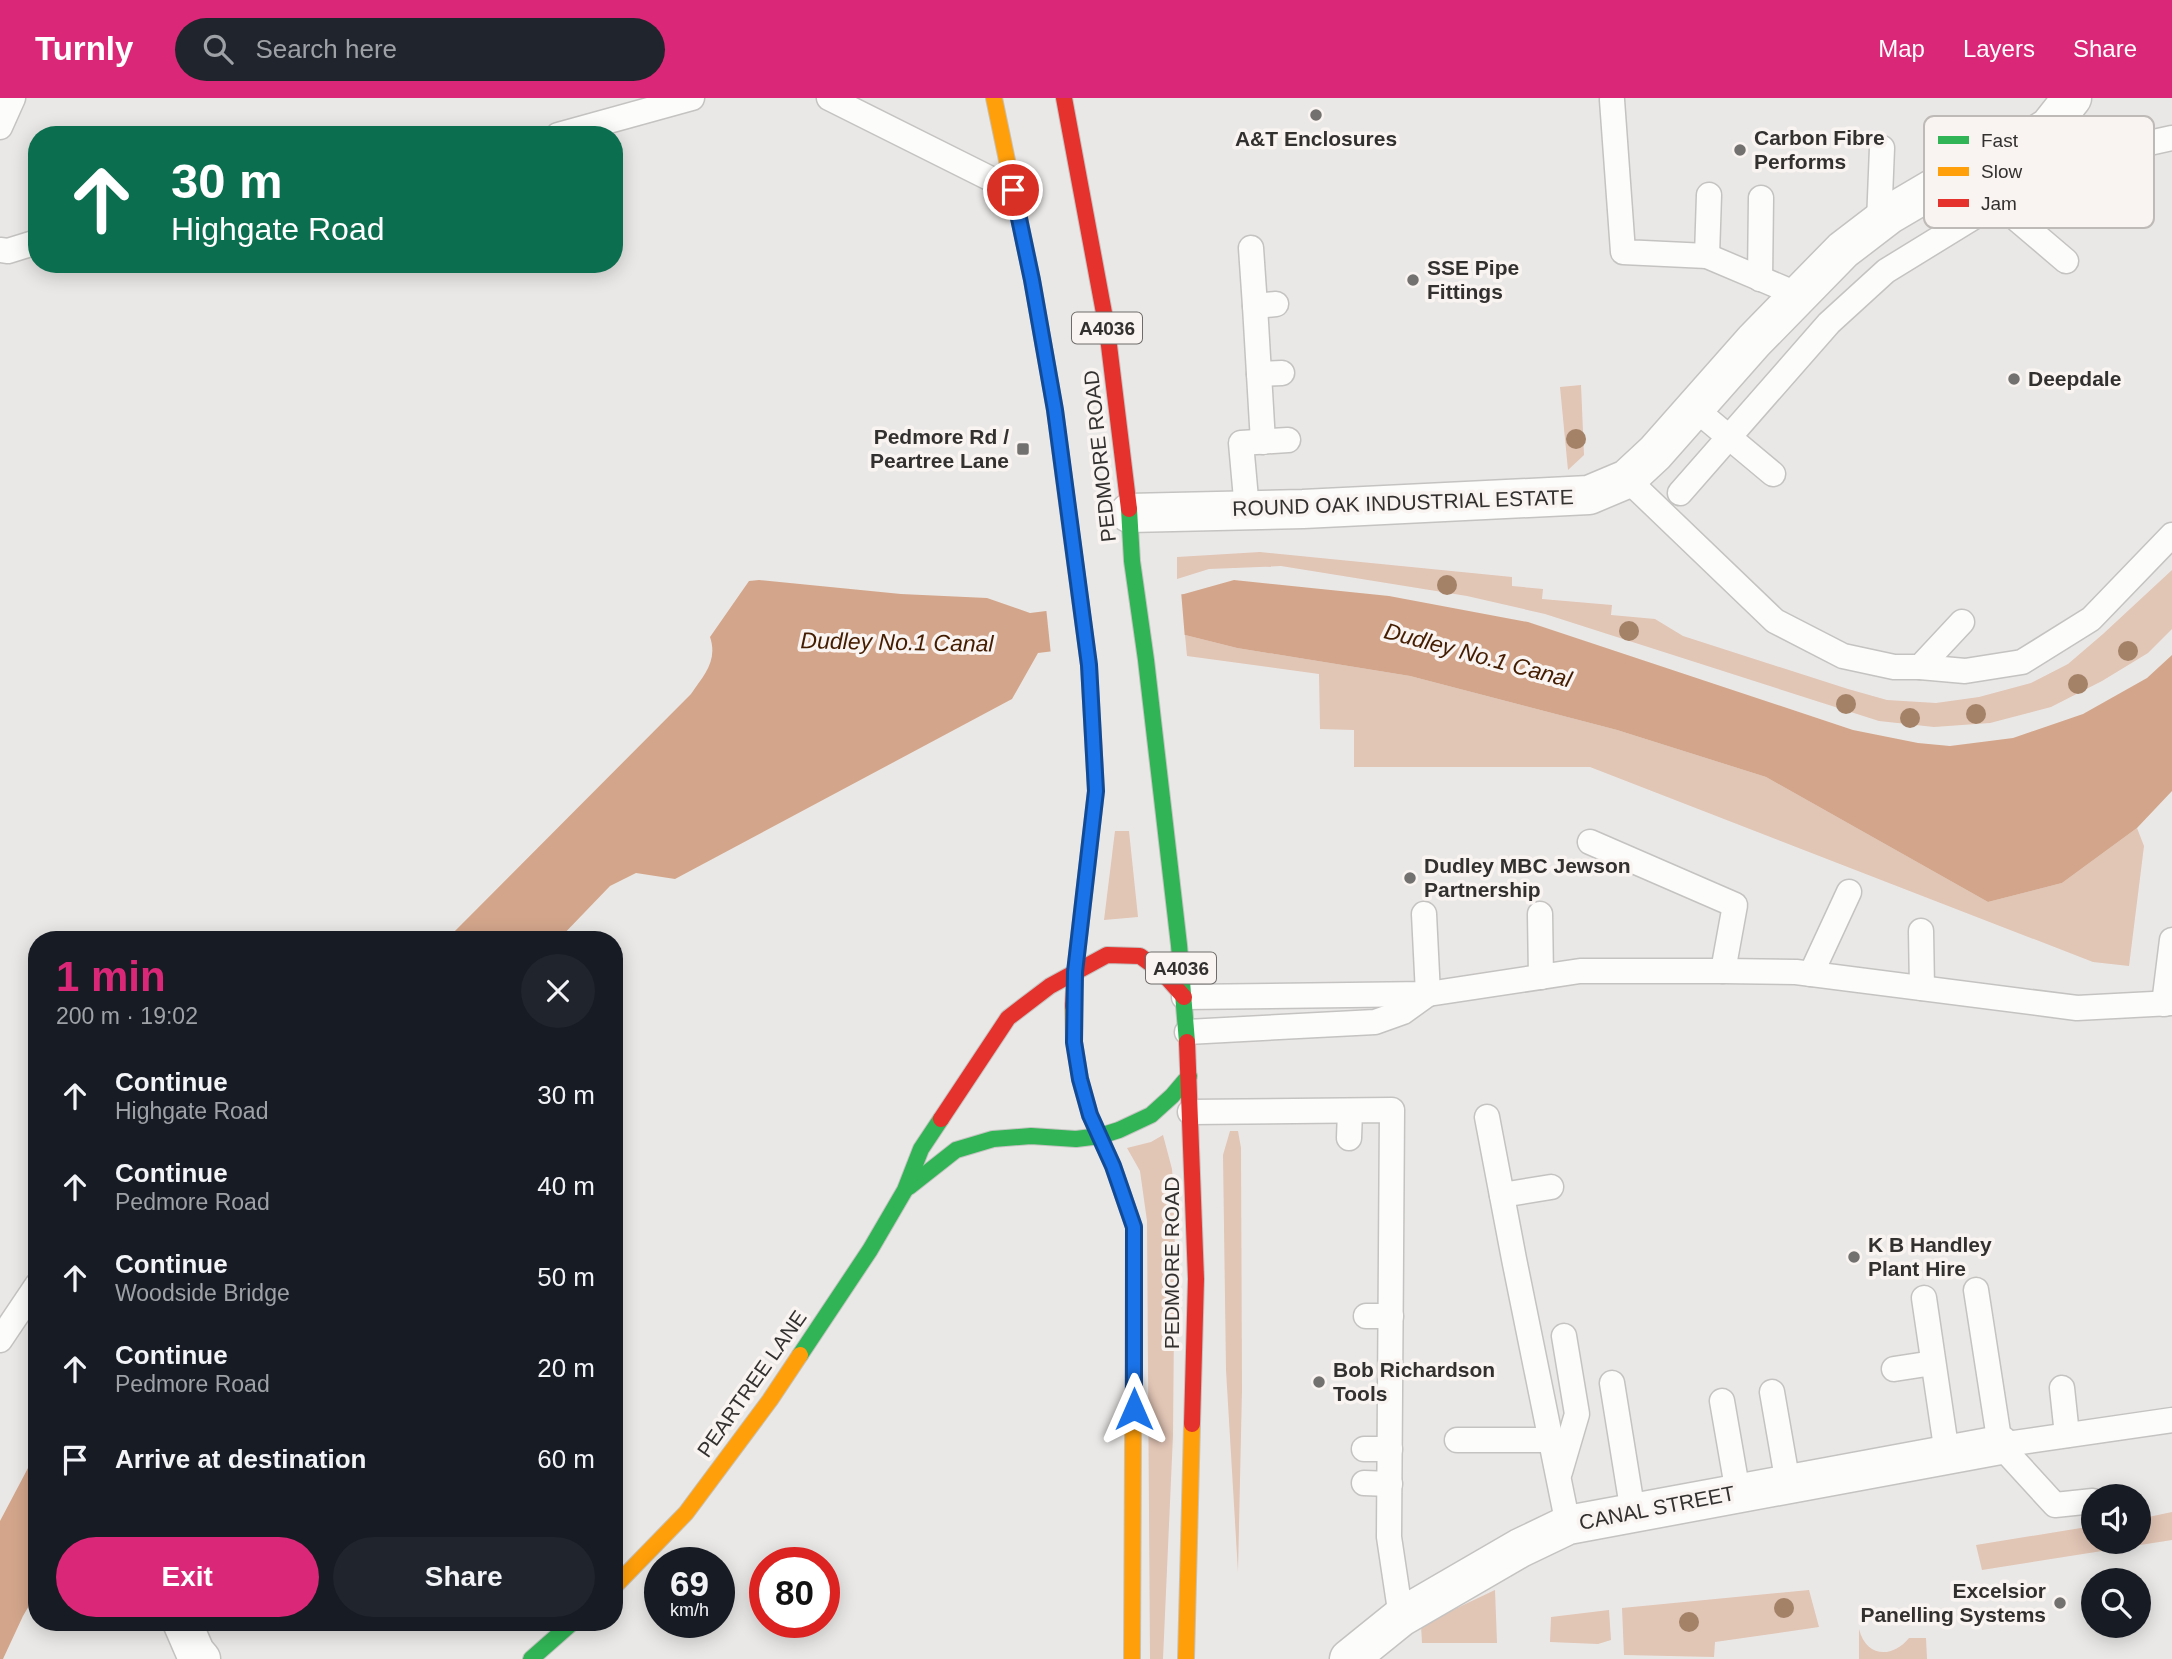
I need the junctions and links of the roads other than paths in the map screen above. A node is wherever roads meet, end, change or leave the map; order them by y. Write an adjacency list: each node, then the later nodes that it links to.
1 (13, 98): 10 (lane)
2 (692, 98): 9 (lane)
3 (829, 98): 14 (lane)
4 (994, 98): 14 (main road, PEDMORE ROAD / A4036)
5 (2072, 98): 8 (street, ROUND OAK INDUSTRIAL ESTATE)
6 (1071, 100): 36 (main road, PEDMORE ROAD / A4036)
7 (1612, 100): 24 (lane)
8 (2058, 116)
9 (591, 126)
10 (0, 127)
11 (2172, 138): 12 (lane)
12 (2154, 142)
13 (1882, 148): 18 (lane)
14 (1013, 190): 47 (main road, PEDMORE ROAD / A4036)
15 (1924, 194): 18 (street, ROUND OAK INDUSTRIAL ESTATE)
16 (1709, 195): 24 (lane)
17 (1761, 198): 26 (lane)
18 (1879, 222): 27 (street, ROUND OAK INDUSTRIAL ESTATE)
19 (1956, 228): 29 (lane)
20 (2028, 228): 25 (lane)
21 (28, 245): 23 (lane)
22 (1251, 248): 31 (lane)
23 (0, 250)
24 (1707, 256): 26 (lane)
25 (2066, 261)
26 (1760, 279): 27 (lane)
27 (1799, 295): 28 (street, ROUND OAK INDUSTRIAL ESTATE)
28 (1694, 408): 29 (lane); 33 (street, ROUND OAK INDUSTRIAL ESTATE)
29 (1729, 438): 32 (lane); 34 (lane)
30 (1288, 440): 31 (lane)
31 (1263, 442): 35 (lane)
32 (1773, 474)
33 (1627, 479): 35 (street, ROUND OAK INDUSTRIAL ESTATE); 39 (lane)
34 (1680, 493)
35 (1247, 510): 36 (street, ROUND OAK INDUSTRIAL ESTATE)
36 (1129, 513): 52 (main road, PEDMORE ROAD / A4036)
37 (2172, 535): 39 (lane)
38 (1962, 622): 39 (lane)
39 (1920, 667)
40 (1590, 842): 46 (lane)
41 (1849, 891): 48 (lane)
42 (1424, 914): 51 (lane)
43 (1540, 914): 49 (lane)
44 (1922, 931): 50 (lane)
45 (2172, 940): 53 (lane)
46 (1723, 971): 48 (lane); 49 (lane)
47 (1075, 972): 52 (main road); 59 (main road, A4036); 62 (main road, PEARTREE LANE)
48 (1811, 974): 50 (lane)
49 (1541, 977): 51 (lane)
50 (1922, 988): 53 (lane)
51 (1427, 994): 52 (lane); 54 (lane)
52 (1184, 997): 54 (main road, A4036)
53 (2168, 1003)
54 (1186, 1032): 55 (main road, A4036)
55 (1189, 1076): 57 (main road, PEDMORE ROAD / A4036); 59 (main road)
56 (1350, 1111): 57 (lane); 60 (lane); 68 (lane)
57 (1190, 1112): 100 (main road, PEDMORE ROAD / A4036)
58 (1487, 1117): 63 (lane)
59 (1100, 1136): 62 (main road, PEARTREE LANE); 99 (main road, PEDMORE ROAD / A4036)
60 (1349, 1138)
61 (1550, 1187): 63 (lane)
62 (905, 1190): 93 (main road, PEARTREE LANE)
63 (1502, 1195): 80 (lane)
64 (1976, 1290): 81 (lane)
65 (1924, 1297): 71 (lane)
66 (28, 1298): 70 (lane)
67 (1366, 1316): 68 (lane)
68 (1391, 1316): 83 (lane)
69 (1564, 1336): 85 (lane)
70 (0, 1340)
71 (1933, 1363): 72 (lane); 84 (lane)
72 (1894, 1369)
73 (1612, 1383): 91 (lane)
74 (2062, 1388): 78 (lane)
75 (1772, 1392): 88 (lane)
76 (1722, 1401): 89 (lane)
77 (2172, 1420): 78 (lane)
78 (2067, 1435): 81 (lane)
79 (1457, 1440): 80 (lane)
80 (1551, 1440): 85 (lane)
81 (2000, 1445): 84 (street, CANAL STREET); 90 (lane)
82 (1364, 1449): 83 (lane)
83 (1390, 1449): 87 (lane)
84 (1947, 1454): 88 (street, CANAL STREET)
85 (1559, 1478): 92 (lane)
86 (1364, 1483): 87 (lane)
87 (1390, 1484): 94 (lane)
88 (1788, 1484): 89 (street, CANAL STREET)
89 (1738, 1493): 91 (street, CANAL STREET)
90 (2081, 1502)
91 (1633, 1513): 92 (street, CANAL STREET)
92 (1568, 1525): 94 (street, CANAL STREET)
93 (623, 1578)
94 (1401, 1617): 101 (street, CANAL STREET)
95 (185, 1631): 97 (street)
96 (563, 1631): 98 (main road)
97 (201, 1659)
98 (531, 1659)
99 (1132, 1659)
100 (1186, 1659)
101 (1349, 1659)

